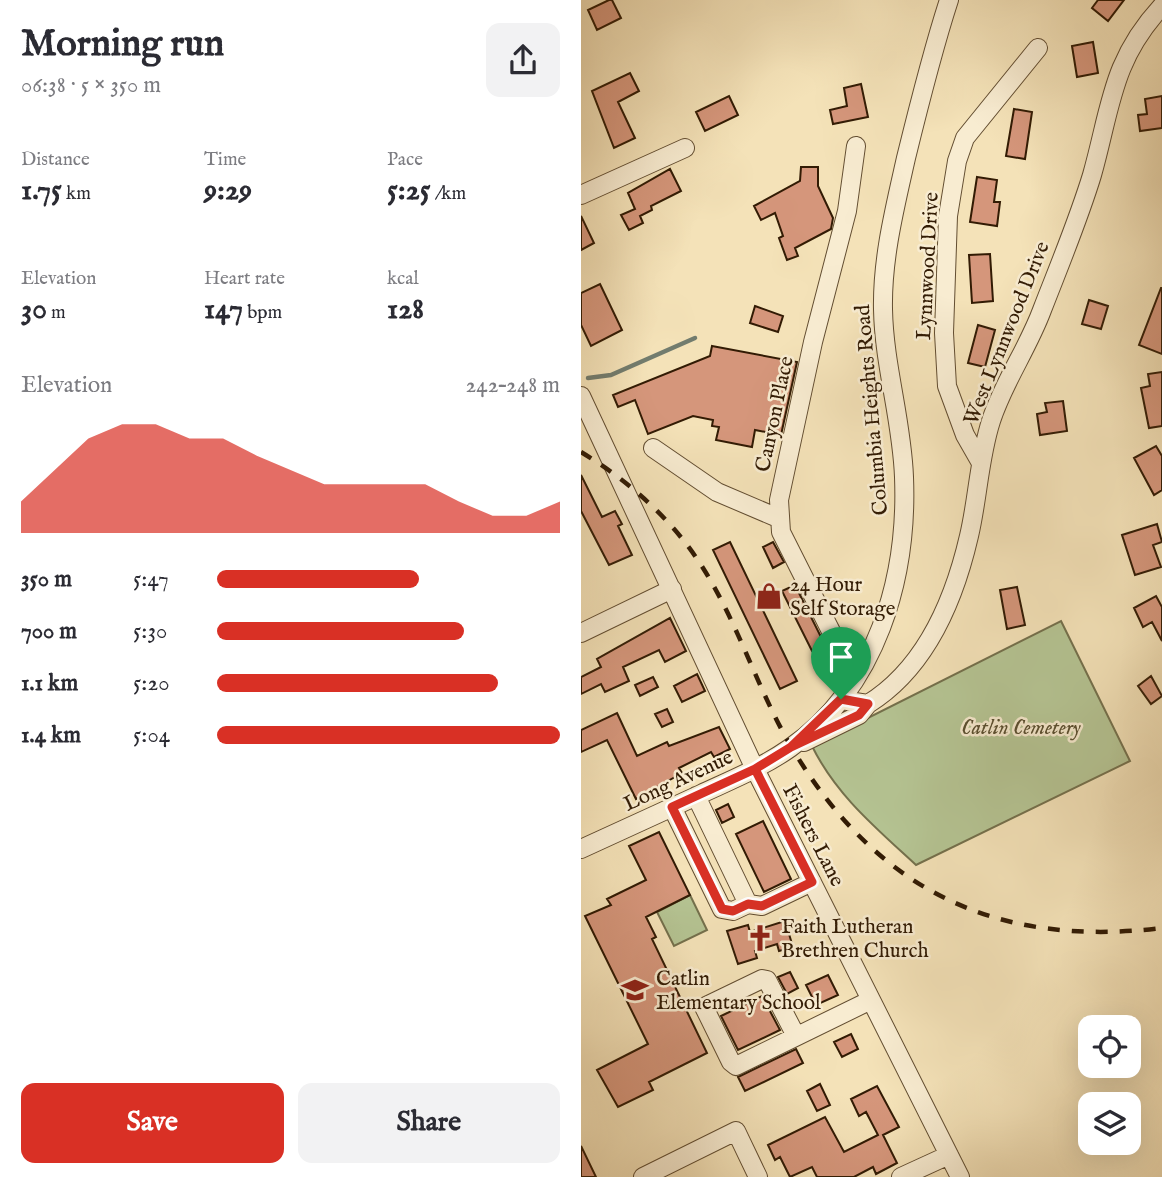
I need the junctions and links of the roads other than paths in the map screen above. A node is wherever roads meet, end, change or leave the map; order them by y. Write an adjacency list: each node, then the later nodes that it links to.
1 (949, 0): 13 (street, Columbia Heights Road)
2 (1162, 6): 9 (street, West Lynnwood Drive)
3 (1038, 48): 9 (street, Lynnwood Drive)
4 (856, 146): 10 (street, Canyon Place)
5 (685, 149): 6 (street)
6 (581, 195)
7 (581, 396): 11 (street, Fishers Lane)
8 (653, 448): 10 (street)
9 (981, 463): 15 (street, West Lynnwood Drive)
10 (778, 518): 13 (street, Canyon Place)
11 (671, 589): 12 (street); 17 (street, Fishers Lane)
12 (581, 633)
13 (855, 679): 14 (street, Columbia Heights Road)
14 (841, 699): 15 (street); 16 (street, Columbia Heights Road)
15 (868, 704): 16 (street, West Lynnwood Drive)
16 (791, 747): 17 (street, Columbia Heights Road)
17 (755, 769): 18 (street, Long Avenue); 21 (street, Fishers Lane)
18 (696, 796): 19 (street, Long Avenue); 22 (street)
19 (672, 807): 20 (street, Long Avenue); 22 (street)
20 (581, 849)
21 (812, 882): 22 (street); 23 (street, Fishers Lane)
22 (748, 904)
23 (871, 1000): 24 (street); 25 (street, Fishers Lane)
24 (796, 1036): 24 (street)
25 (949, 1155): 28 (street); 29 (street, Fishers Lane)
26 (643, 1177): 27 (street)
27 (758, 1177)
28 (901, 1177)
29 (960, 1177)

